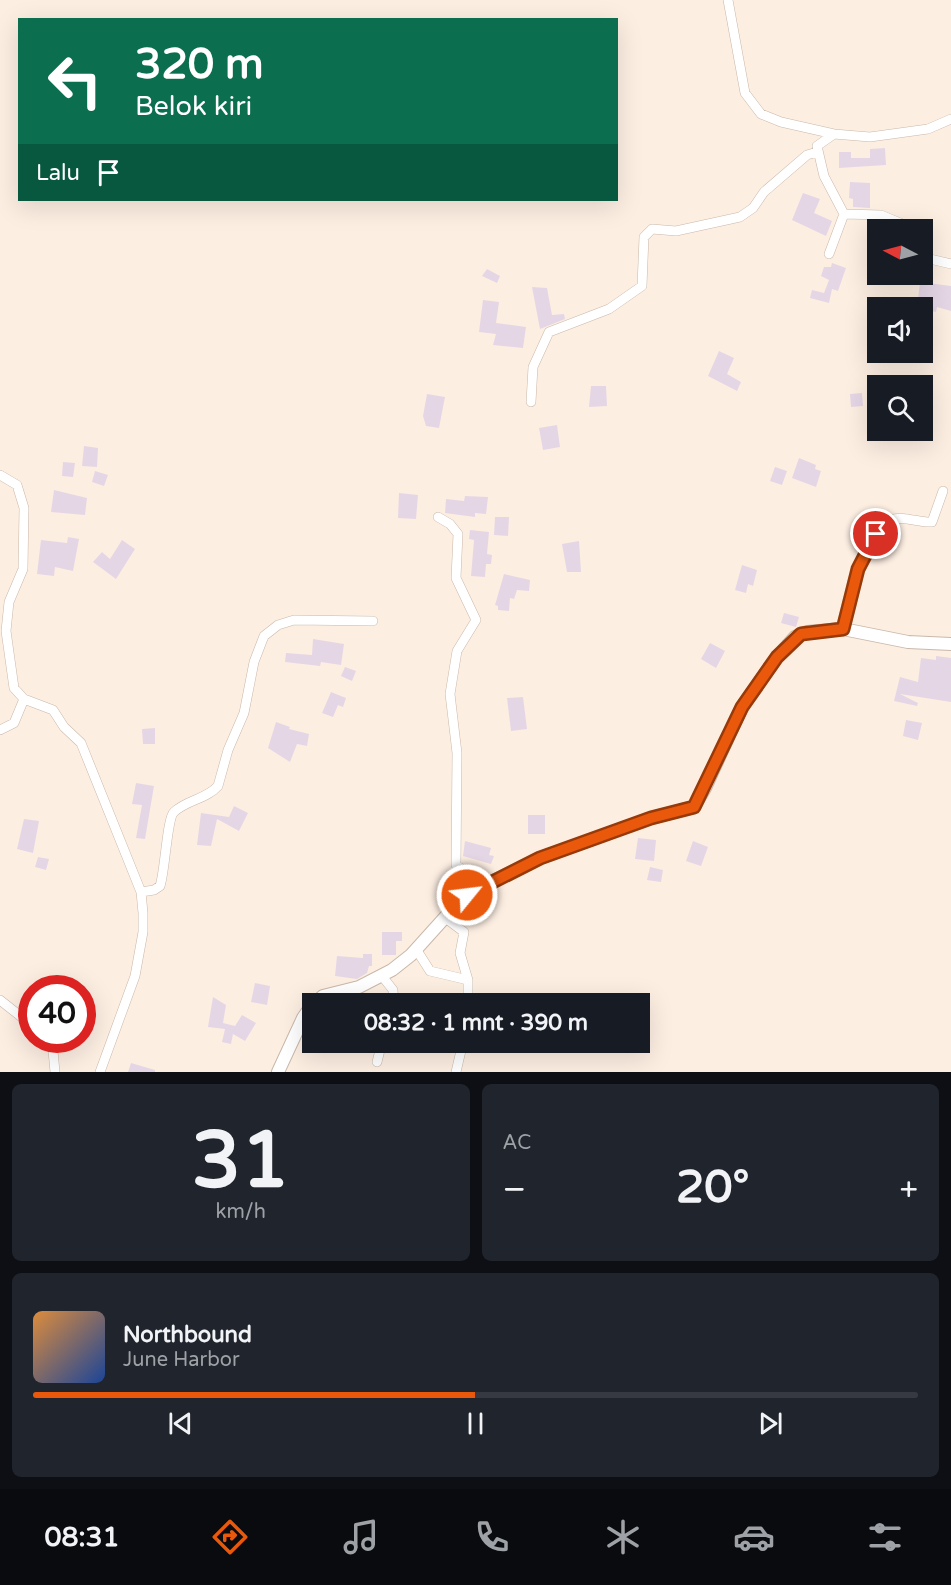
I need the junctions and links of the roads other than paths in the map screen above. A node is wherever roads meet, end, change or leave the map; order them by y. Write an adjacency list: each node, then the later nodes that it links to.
1 (728, 0): 3 (street)
2 (951, 119): 3 (street)
3 (834, 134): 4 (street)
4 (817, 152): 5 (street); 10 (street)
5 (844, 214): 6 (street); 7 (street)
6 (891, 219)
7 (828, 254)
8 (933, 260): 9 (street)
9 (951, 264)
10 (531, 402)
11 (0, 475): 17 (street)
12 (943, 491): 15 (street)
13 (438, 517): 19 (street)
14 (373, 621): 20 (street)
15 (843, 629): 16 (street); 19 (street)
16 (951, 645)
17 (24, 699): 18 (street); 20 (street)
18 (0, 730)
19 (485, 885): 21 (street)
20 (141, 892): 36 (street)
21 (444, 917): 22 (street); 24 (street)
22 (416, 949): 23 (street); 24 (street)
23 (382, 976): 25 (street); 26 (street)
24 (468, 980): 27 (street)
25 (335, 993)
26 (393, 993)
27 (468, 993)
28 (0, 1000): 29 (street)
29 (18, 1014)
30 (302, 1020): 37 (street)
31 (54, 1053): 35 (street)
32 (379, 1053): 34 (street)
33 (461, 1053): 38 (street)
34 (377, 1062)
35 (56, 1072)
36 (100, 1072)
37 (278, 1072)
38 (456, 1072)

